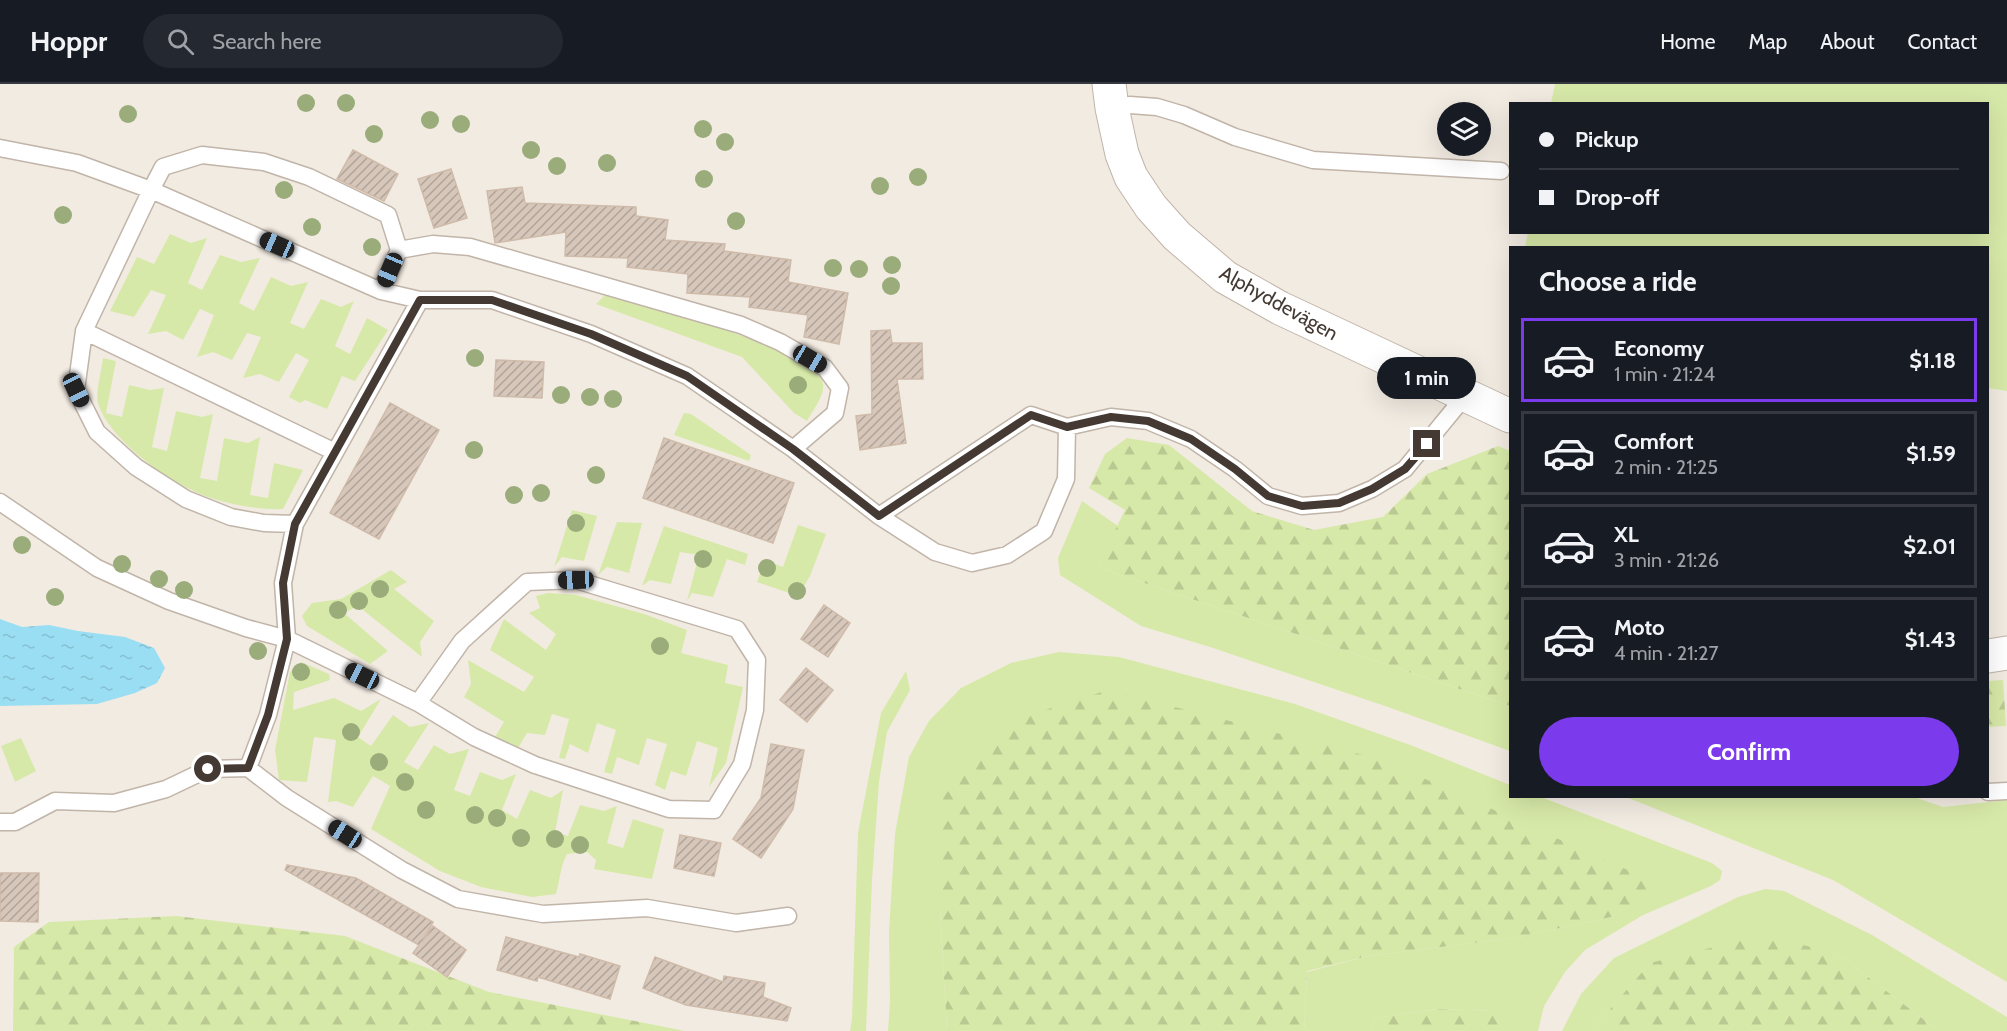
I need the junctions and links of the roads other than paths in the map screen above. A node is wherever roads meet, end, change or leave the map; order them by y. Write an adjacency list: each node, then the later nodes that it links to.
1 (1111, 96): 3 (lane); 9 (street, Alphyddevägen)
2 (0, 148): 4 (lane)
3 (1501, 171)
4 (151, 190): 5 (lane); 6 (lane); 8 (lane)
5 (399, 250): 6 (lane); 12 (lane)
6 (381, 291): 7 (lane)
7 (420, 300): 12 (lane); 13 (lane)
8 (84, 331): 13 (lane); 16 (lane)
9 (1465, 396): 10 (street, Alphyddevägen); 11 (lane)
10 (1509, 416)
11 (1067, 427): 15 (lane); 15 (lane)
12 (793, 449): 15 (lane)
13 (335, 452): 16 (lane)
14 (0, 502): 17 (lane)
15 (879, 516)
16 (295, 524): 17 (lane)
17 (287, 639): 20 (lane); 21 (lane)
18 (2007, 653): 19 (street)
19 (1989, 656)
20 (418, 703): 20 (lane)
21 (248, 768): 24 (lane); 25 (lane)
22 (2007, 791): 23 (lane)
23 (1989, 792)
24 (0, 822)
25 (789, 916)

